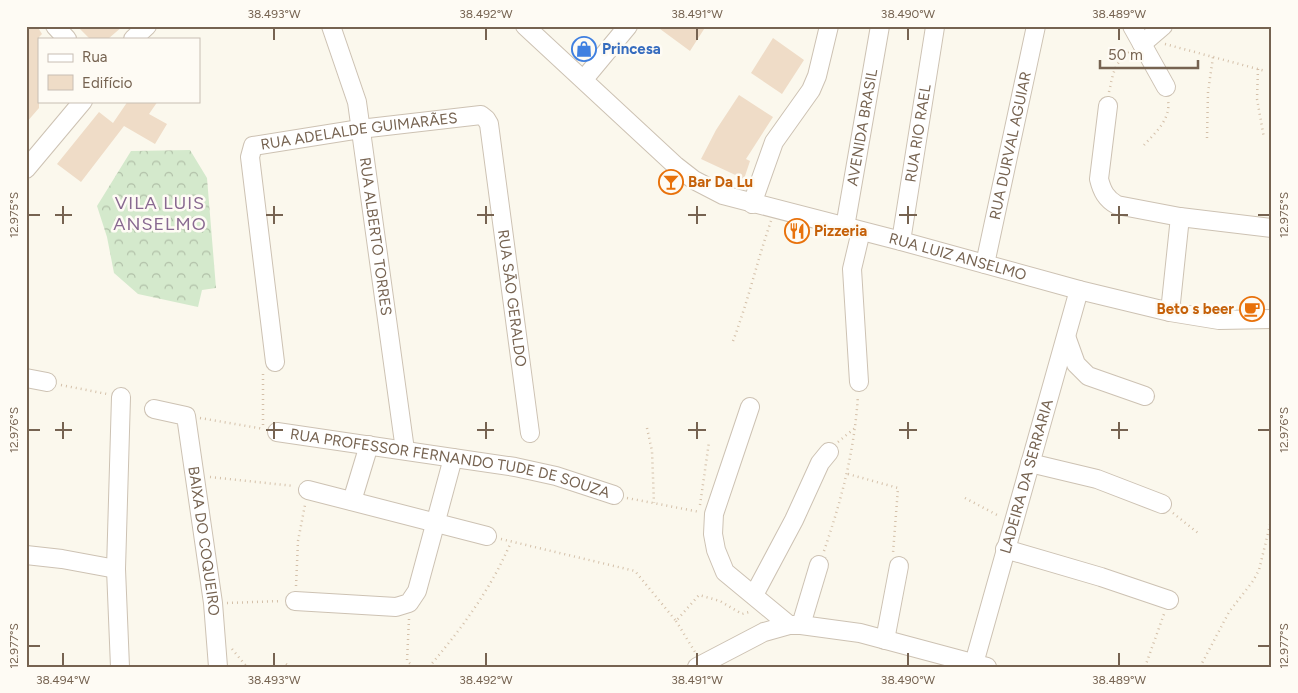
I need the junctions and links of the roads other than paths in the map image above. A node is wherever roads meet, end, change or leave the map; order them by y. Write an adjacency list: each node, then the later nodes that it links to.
1 (55, 26): 12 (street)
2 (147, 26): 13 (street)
3 (331, 26): 20 (street, RUA ALBERTO TORRES)
4 (525, 26): 15 (street, RUA LUIZ ANSELMO)
5 (628, 26): 15 (street)
6 (830, 26): 22 (street)
7 (880, 26): 25 (street, AVENIDA BRASIL)
8 (1036, 26): 27 (street, RUA DURVAL AGUIAR)
9 (1132, 26): 14 (street)
10 (1162, 26): 14 (street)
11 (935, 27): 26 (street, RUA RIO RAEL)
12 (66, 38)
13 (134, 38)
14 (1146, 41): 16 (street)
15 (584, 79): 22 (street, RUA LUIZ ANSELMO)
16 (1166, 87)
17 (81, 102): 21 (street)
18 (1108, 106): 23 (street)
19 (473, 114): 20 (street, RUA ADELALDE GUIMARÃES); 41 (street, RUA SĀO GERALDO)
20 (360, 129): 32 (street, RUA ADELALDE GUIMARÃES); 43 (street, RUA ALBERTO TORRES)
21 (26, 169)
22 (752, 204): 25 (street, RUA LUIZ ANSELMO)
23 (1180, 217): 24 (street); 29 (street)
24 (1272, 228)
25 (853, 229): 26 (street, RUA LUIZ ANSELMO); 35 (street, AVENIDA BRASIL)
26 (901, 241): 27 (street, RUA LUIZ ANSELMO)
27 (985, 264): 28 (street, RUA LUIZ ANSELMO)
28 (1079, 290): 29 (street, RUA LUIZ ANSELMO); 31 (street, LADEIRA DA SERRARIA)
29 (1170, 312): 30 (street, RUA LUIZ ANSELMO)
30 (1272, 319)
31 (1067, 339): 36 (street); 46 (street, LADEIRA DA SERRARIA)
32 (275, 362)
33 (26, 378): 34 (street)
34 (47, 382)
35 (859, 382)
36 (1145, 396)
37 (121, 397): 57 (street)
38 (750, 408): 58 (street)
39 (154, 409): 66 (street, BAIXA DO COQUEIRO)
40 (270, 430): 42 (street, RUA PROFESSOR FERNANDO TUDE DE SOUZA)
41 (530, 433)
42 (369, 445): 43 (street, RUA PROFESSOR FERNANDO TUDE DE SOUZA); 49 (street)
43 (405, 450): 45 (street, RUA PROFESSOR FERNANDO TUDE DE SOUZA)
44 (829, 452): 58 (street)
45 (453, 458): 48 (street, RUA PROFESSOR FERNANDO TUDE DE SOUZA); 51 (street)
46 (1030, 463): 50 (street); 53 (street, LADEIRA DA SERRARIA)
47 (308, 490): 49 (street)
48 (614, 495)
49 (352, 501): 51 (street)
50 (1162, 504)
51 (434, 523): 52 (street); 60 (street)
52 (487, 536)
53 (1005, 549): 59 (street); 64 (street, LADEIRA DA SERRARIA)
54 (26, 555): 57 (street)
55 (819, 565): 61 (street)
56 (899, 566): 62 (street)
57 (116, 568): 65 (street)
58 (760, 600): 61 (street)
59 (1169, 600)
60 (295, 601)
61 (795, 625): 62 (street); 63 (street)
62 (884, 640): 64 (street)
63 (699, 665)
64 (978, 666)
65 (120, 667)
66 (218, 667)

